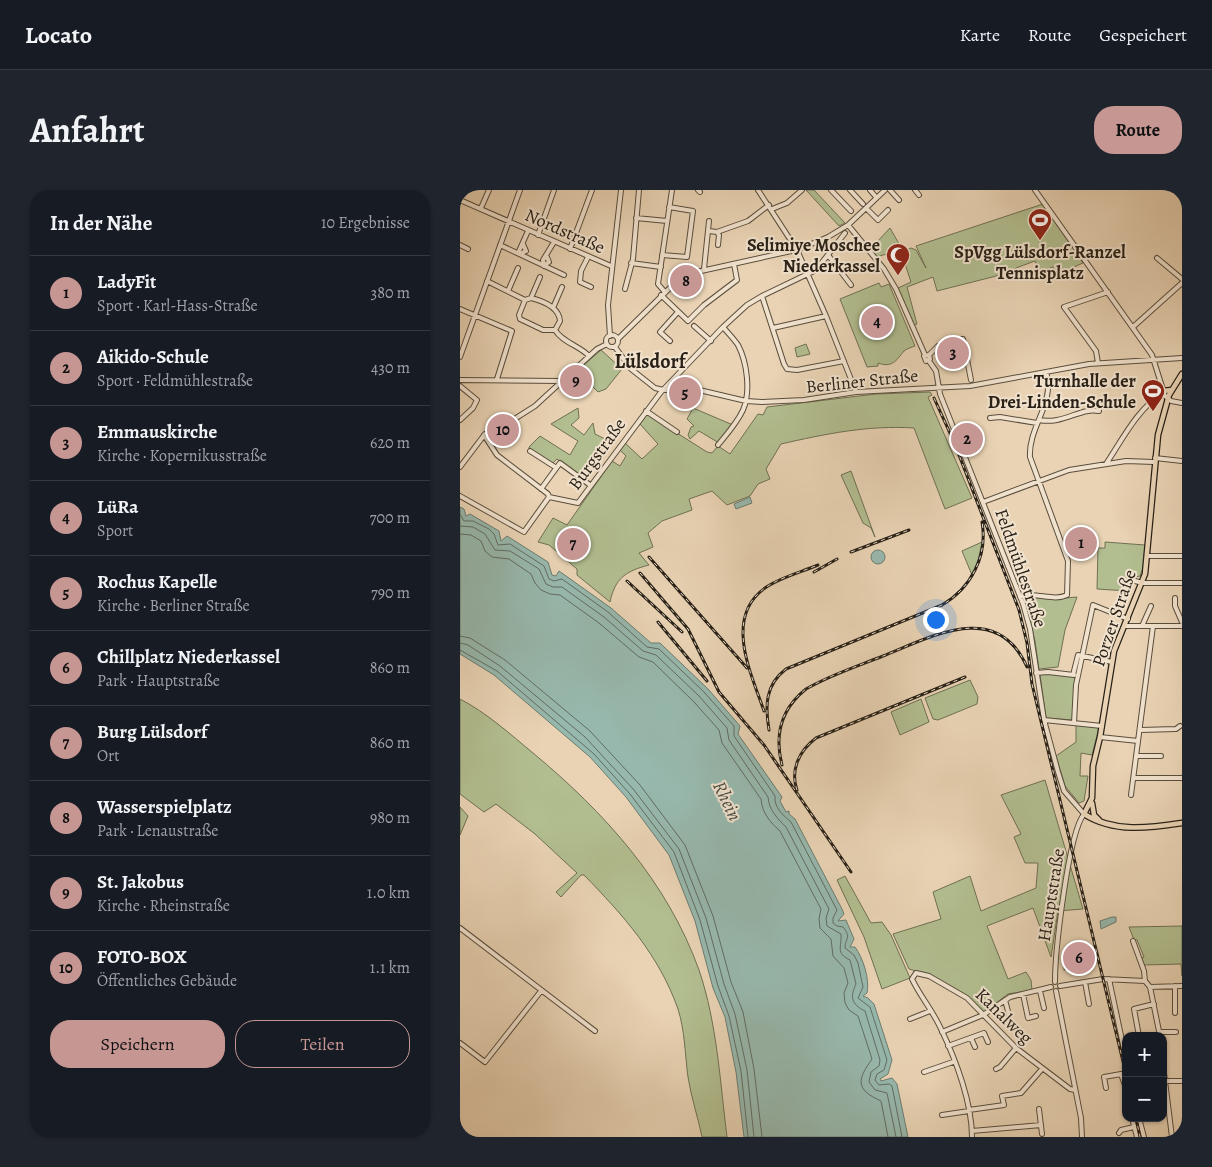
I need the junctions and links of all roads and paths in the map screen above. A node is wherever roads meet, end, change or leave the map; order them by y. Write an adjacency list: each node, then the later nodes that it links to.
1 (489, 190): 25 (street)
2 (520, 190): 30 (street)
3 (554, 190): 38 (street)
4 (592, 190): 44 (street)
5 (621, 190): 54 (street)
6 (639, 190): 29 (street)
7 (666, 190): 16 (street)
8 (758, 190): 24 (street)
9 (802, 190): 24 (street)
10 (850, 190): 22 (street)
11 (870, 190): 19 (street)
12 (884, 190): 19 (street)
13 (890, 190): 21 (street)
14 (915, 190): 18 (street)
15 (1034, 190): 63 (street)
16 (671, 191): 23 (street)
17 (834, 191): 28 (street)
18 (919, 195)
19 (876, 197): 26 (street)
20 (460, 200): 25 (street, Nordstraße)
21 (898, 200)
22 (863, 204)
23 (669, 207): 31 (street); 47 (street)
24 (771, 207): 36 (street); 45 (street)
25 (481, 208): 30 (street, Nordstraße)
26 (867, 209): 27 (street); 33 (street)
27 (888, 210)
28 (851, 211)
29 (636, 218): 31 (street); 51 (street)
30 (508, 221): 34 (street, Nordstraße); 42 (street)
31 (667, 221): 47 (street)
32 (708, 221): 35 (street)
33 (848, 225): 45 (street); 92 (street)
34 (528, 230): 38 (street, Nordstraße); 46 (street)
35 (709, 231): 36 (street); 57 (street)
36 (717, 232): 40 (street)
37 (845, 233): 48 (street, Burgstraße)
38 (538, 235): 39 (street, Nordstraße)
39 (554, 242): 44 (street, Nordstraße); 53 (street)
40 (718, 244)
41 (460, 245): 43 (street)
42 (500, 245): 46 (street); 62 (street)
43 (468, 249)
44 (570, 249): 49 (street, Nordstraße)
45 (796, 250): 52 (street); 59 (street)
46 (520, 254): 53 (street)
47 (662, 255): 55 (street)
48 (828, 255): 59 (street, Burgstraße); 65 (street)
49 (588, 257): 54 (street, Nordstraße); 67 (street)
50 (1157, 258): 61 (street)
51 (631, 263): 55 (street); 68 (street)
52 (734, 264): 57 (street); 78 (street)
53 (544, 266): 58 (street)
54 (612, 266): 86 (street)
55 (661, 266): 71 (street)
56 (518, 268): 69 (street)
57 (704, 269): 71 (street)
58 (564, 275)
59 (807, 275): 73 (street, Burgstraße); 80 (street)
60 (540, 277): 74 (street)
61 (1182, 279)
62 (487, 281): 69 (street); 79 (street)
63 (1102, 283): 70 (street); 72 (street)
64 (1182, 283): 83 (street)
65 (851, 286)
66 (562, 287): 76 (street)
67 (591, 287)
68 (625, 289)
69 (508, 291): 75 (street)
70 (1108, 292): 72 (street); 83 (street)
71 (662, 293): 78 (street); 87 (street)
72 (1100, 295): 98 (street)
73 (762, 296): 82 (street, Burgstraße); 84 (street)
74 (531, 298): 75 (street); 76 (street)
75 (525, 300): 85 (street)
76 (553, 308): 85 (street)
77 (460, 309): 79 (street)
78 (678, 312): 89 (street)
79 (475, 315): 94 (street); 101 (street)
80 (826, 316): 84 (street); 97 (street)
81 (694, 326): 88 (street)
82 (723, 327): 88 (street, Burgstraße); 112 (street)
83 (1133, 327): 96 (street)
84 (773, 328): 97 (street)
85 (555, 330): 93 (street)
86 (610, 336): 87 (street); 90 (street)
87 (618, 339): 91 (street)
88 (711, 340): 107 (street, Burgstraße)
89 (670, 341)
90 (607, 344): 91 (street); 93 (street)
91 (615, 347): 107 (street)
92 (927, 355): 103 (street); 106 (street, Feldmühlestraße)
93 (590, 356): 104 (street)
94 (460, 357)
95 (1182, 358): 96 (street, Berliner Straße)
96 (1154, 360): 98 (street, Berliner Straße); 110 (street)
97 (844, 361): 109 (street)
98 (1098, 363): 99 (street, Berliner Straße)
99 (1046, 372): 106 (street, Berliner Straße); 118 (street)
100 (1182, 374): 108 (main road, Porzer Straße)
101 (497, 379): 102 (street); 104 (street)
102 (460, 380)
103 (971, 380)
104 (562, 381): 120 (street)
105 (460, 386): 117 (street)
106 (940, 388): 109 (street, Berliner Straße); 133 (street, Feldmühlestraße)
107 (663, 390): 112 (street, Berliner Straße); 114 (street, Burgstraße)
108 (1172, 390): 110 (main road); 111 (main road, Porzer Straße)
109 (856, 392): 112 (street, Berliner Straße)
110 (1163, 392): 111 (street); 125 (street)
111 (1168, 400): 113 (street); 123 (main road, Porzer Straße)
112 (746, 401): 121 (street)
113 (1182, 403)
114 (646, 411): 119 (street, Burgstraße); 129 (street, Burgstraße)
115 (1099, 411): 118 (street)
116 (990, 418): 118 (street)
117 (460, 420)
118 (1038, 422): 128 (street)
119 (677, 432)
120 (484, 435): 126 (street); 130 (street)
121 (718, 445)
122 (530, 459): 127 (street)
123 (1155, 460): 124 (street); 125 (street); 134 (main road, Porzer Straße)
124 (1182, 461)
125 (1106, 464): 128 (street)
126 (460, 467)
127 (555, 467): 129 (street); 130 (street)
128 (1037, 482): 133 (street); 139 (street)
129 (590, 485): 132 (street, Burgstraße)
130 (541, 489): 132 (street)
131 (460, 496): 132 (street, Burgstraße)
132 (549, 497)
133 (983, 502): 139 (street, Feldmühlestraße)
134 (1148, 556): 135 (street); 137 (main road, Porzer Straße)
135 (1182, 556)
136 (1131, 580): 137 (street)
137 (1143, 583): 138 (street); 142 (main road, Porzer Straße)
138 (1182, 583)
139 (1020, 597): 149 (street, Feldmühlestraße)
140 (1175, 598): 143 (street)
141 (1151, 606): 145 (street)
142 (1128, 619): 144 (main road, Porzer Straße); 147 (street)
143 (1182, 624): 146 (street)
144 (1125, 626): 145 (street); 148 (main road, Porzer Straße)
145 (1142, 626): 146 (street)
146 (1153, 626): 155 (street)
147 (1083, 656): 148 (street); 150 (street)
148 (1112, 662): 153 (main road, Porzer Straße)
149 (1036, 673): 150 (street); 151 (street, Feldmühlestraße)
150 (1076, 675): 152 (street)
151 (1044, 720): 152 (street); 164 (street, Feldmühlestraße)
152 (1074, 722): 153 (street)
153 (1102, 726): 156 (main road, Porzer Straße)
154 (1180, 726): 155 (street)
155 (1140, 730): 157 (street)
156 (1100, 737): 157 (street); 163 (main road, Porzer Straße)
157 (1138, 741): 158 (street)
158 (1136, 756): 159 (street); 160 (street)
159 (1161, 756)
160 (1134, 778): 161 (street); 162 (street)
161 (1182, 778)
162 (1131, 795)
163 (1092, 801): 164 (main road, Porzer Straße); 165 (main road)
164 (1084, 814): 165 (main road); 171 (street, Hauptstraße)
165 (1105, 824): 166 (main road)
166 (1182, 824)
167 (460, 928): 178 (street)
168 (1133, 941): 170 (street)
169 (1109, 979): 170 (street); 172 (street); 199 (street)
170 (1145, 981): 177 (street)
171 (1055, 982): 173 (street); 176 (street)
172 (1085, 982): 173 (street); 183 (street)
173 (1060, 986): 180 (street)
174 (1175, 986): 175 (street); 177 (street); 187 (street)
175 (1182, 986)
176 (1051, 987): 179 (street); 180 (street)
177 (1150, 987): 184 (street)
178 (541, 991): 192 (street); 201 (street)
179 (1040, 991): 181 (street); 185 (street)
180 (1056, 991): 213 (street)
181 (1023, 994): 182 (street); 190 (street)
182 (1005, 1000): 188 (street); 189 (street)
183 (1089, 1004)
184 (1154, 1004): 194 (street); 195 (street)
185 (1044, 1008)
186 (930, 1011): 189 (street, Kanalweg); 191 (street); 193 (street)
187 (1175, 1013)
188 (1009, 1015)
189 (983, 1016): 193 (street); 204 (street, Kanalweg)
190 (1036, 1016)
191 (910, 1019)
192 (595, 1031)
193 (942, 1032): 202 (street)
194 (1138, 1032)
195 (1160, 1032)
196 (1176, 1032): 197 (street)
197 (1167, 1033)
198 (971, 1038): 200 (street); 202 (street); 203 (street)
199 (1122, 1040)
200 (988, 1042)
201 (460, 1043)
202 (948, 1046): 205 (street)
203 (974, 1047)
204 (1016, 1048): 206 (street); 207 (street, Kanalweg)
205 (954, 1062): 208 (street); 216 (street)
206 (996, 1069)
207 (1042, 1069): 213 (street, Kanalweg); 216 (street)
208 (924, 1072)
209 (1122, 1077): 212 (street)
210 (1167, 1081): 211 (street)
211 (1182, 1081)
212 (1106, 1088)
213 (1075, 1090): 226 (street)
214 (1167, 1102): 229 (street)
215 (1039, 1109): 220 (street)
216 (969, 1111): 217 (street); 222 (street)
217 (942, 1115)
218 (1133, 1122): 221 (street)
219 (1141, 1122): 228 (street)
220 (1041, 1124): 222 (street); 224 (street)
221 (1134, 1127): 223 (street); 227 (street)
222 (972, 1131): 225 (street)
223 (1119, 1133)
224 (1042, 1134)
225 (972, 1137)
226 (1082, 1137)
227 (1137, 1137)
228 (1144, 1137)
229 (1172, 1137)

